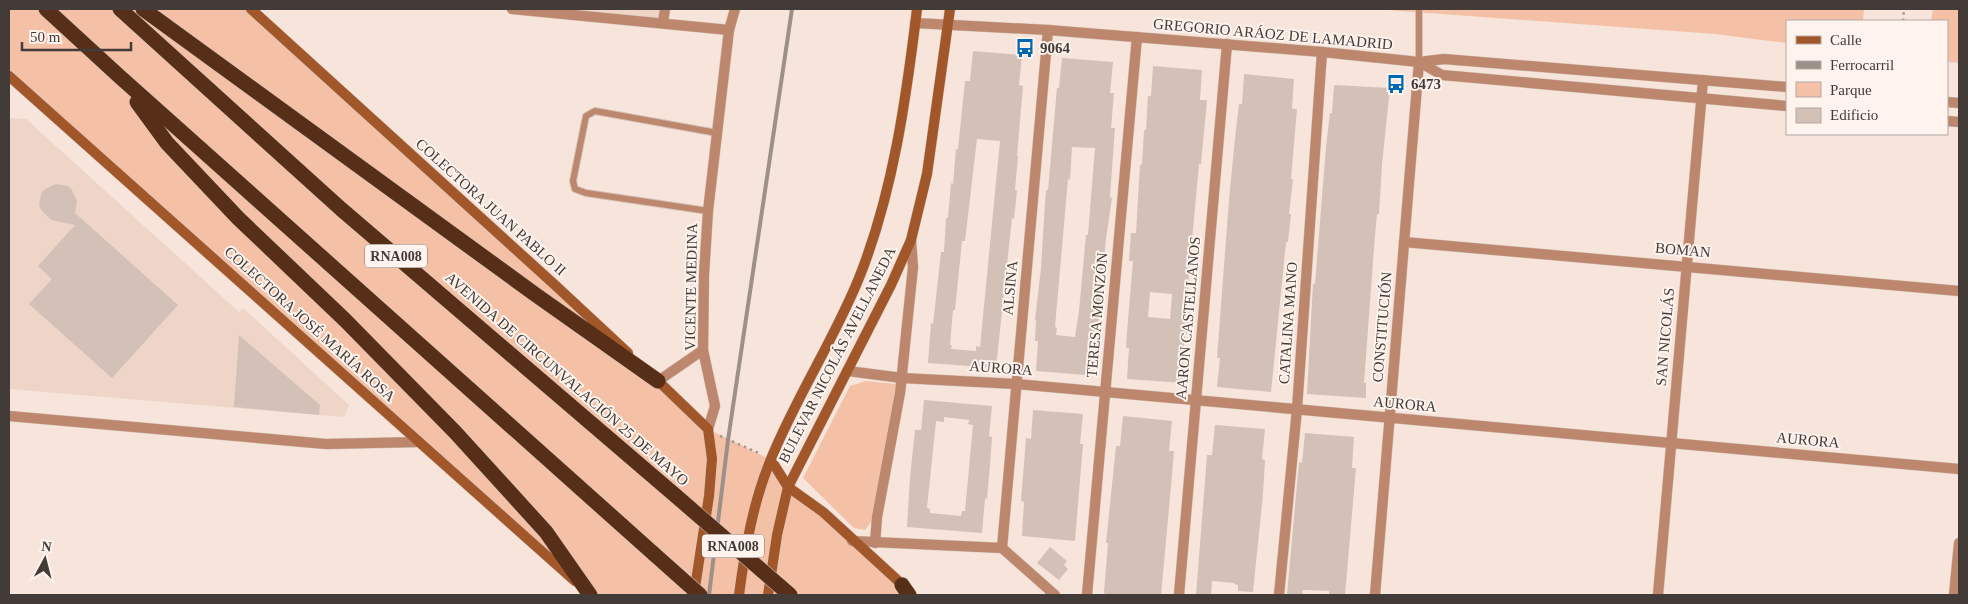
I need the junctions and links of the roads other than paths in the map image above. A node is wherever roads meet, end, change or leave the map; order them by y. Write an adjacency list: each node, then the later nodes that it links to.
1 (46, 9): 21 (highway, RNA008)
2 (120, 9): 58 (highway, AVENIDA DE CIRCUNVALACIÓN 25 DE MAYO / RNA008, bridge)
3 (143, 9): 35 (highway)
4 (251, 9): 35 (main road, COLECTORA JUAN PABLO II)
5 (512, 9): 11 (street)
6 (665, 9): 11 (street)
7 (735, 9): 14 (street, VICENTE MEDINA)
8 (917, 9): 12 (main road, BULEVAR NICOLÁS AVELLANEDA)
9 (950, 9): 13 (main road, BULEVAR NICOLÁS AVELLANEDA)
10 (1419, 9): 19 (lane)
11 (663, 22): 14 (street)
12 (915, 23): 13 (street, GREGORIO ARÁOZ DE LAMADRID); 45 (main road, BULEVAR NICOLÁS AVELLANEDA)
13 (948, 26): 15 (street, GREGORIO ARÁOZ DE LAMADRID); 28 (main road, BULEVAR NICOLÁS AVELLANEDA)
14 (729, 30): 26 (street, VICENTE MEDINA)
15 (1048, 30): 16 (street, GREGORIO ARÁOZ DE LAMADRID); 36 (street, ALSINA)
16 (1137, 37): 17 (street, GREGORIO ARÁOZ DE LAMADRID); 37 (street, TERESA MONZÓN)
17 (1227, 44): 18 (street, GREGORIO ARÁOZ DE LAMADRID); 38 (street, AARON CASTELLANOS)
18 (1322, 52): 19 (street, GREGORIO ARÁOZ DE LAMADRID); 39 (street, CATALINA MANO)
19 (1419, 62): 22 (street, GREGORIO ARÁOZ DE LAMADRID); 24 (street, GREGORIO ARÁOZ DE LAMADRID); 29 (street, CONSTITUCIÓN)
20 (9, 76): 43 (main road, COLECTORA JOSÉ MARÍA ROSA)
21 (119, 76): 53 (highway); 55 (highway, RNA008, bridge)
22 (1703, 80): 23 (street, GREGORIO ARÁOZ DE LAMADRID); 24 (street, SAN NICOLÁS)
23 (1786, 88)
24 (1701, 98): 25 (street, GREGORIO ARÁOZ DE LAMADRID); 30 (street, SAN NICOLÁS)
25 (1786, 106)
26 (718, 133): 27 (street, VICENTE MEDINA); 27 (lane)
27 (708, 211): 32 (street, VICENTE MEDINA)
28 (911, 240): 33 (main road, BULEVAR NICOLÁS AVELLANEDA); 34 (street)
29 (1404, 242): 30 (street, BOMAN); 41 (street, CONSTITUCIÓN)
30 (1687, 266): 31 (street, BOMAN); 44 (street, SAN NICOLÁS)
31 (1959, 291)
32 (702, 350): 35 (street); 42 (street, VICENTE MEDINA)
33 (848, 371): 34 (street, AURORA); 47 (main road, BULEVAR NICOLÁS AVELLANEDA)
34 (902, 378): 36 (street, AURORA); 49 (street)
35 (658, 381): 42 (main road, COLECTORA JUAN PABLO II)
36 (1016, 384): 37 (street, AURORA); 51 (street, ALSINA)
37 (1106, 392): 38 (street, AURORA); 60 (street, TERESA MONZÓN)
38 (1196, 400): 39 (street, AURORA); 61 (street, AARON CASTELLANOS)
39 (1297, 409): 41 (street, AURORA); 62 (street, CATALINA MANO)
40 (9, 416): 43 (street)
41 (1389, 418): 44 (street, AURORA); 63 (street, CONSTITUCIÓN)
42 (708, 429): 54 (main road, VICENTE MEDINA)
43 (419, 442): 53 (main road, COLECTORA JOSÉ MARÍA ROSA)
44 (1671, 443): 46 (street, AURORA); 64 (street, SAN NICOLÁS)
45 (770, 460): 47 (main road); 56 (main road, BULEVAR NICOLÁS AVELLANEDA)
46 (1959, 469)
47 (788, 487): 48 (main road); 57 (main road, BULEVAR NICOLÁS AVELLANEDA)
48 (852, 541): 49 (street); 52 (main road)
49 (875, 542): 51 (street)
50 (1959, 543): 65 (street)
51 (1002, 548): 59 (street)
52 (908, 592)
53 (590, 595)
54 (694, 595)
55 (700, 595)
56 (739, 595)
57 (768, 595)
58 (790, 595)
59 (1055, 595)
60 (1087, 595)
61 (1179, 595)
62 (1279, 595)
63 (1374, 595)
64 (1658, 595)
65 (1954, 595)

